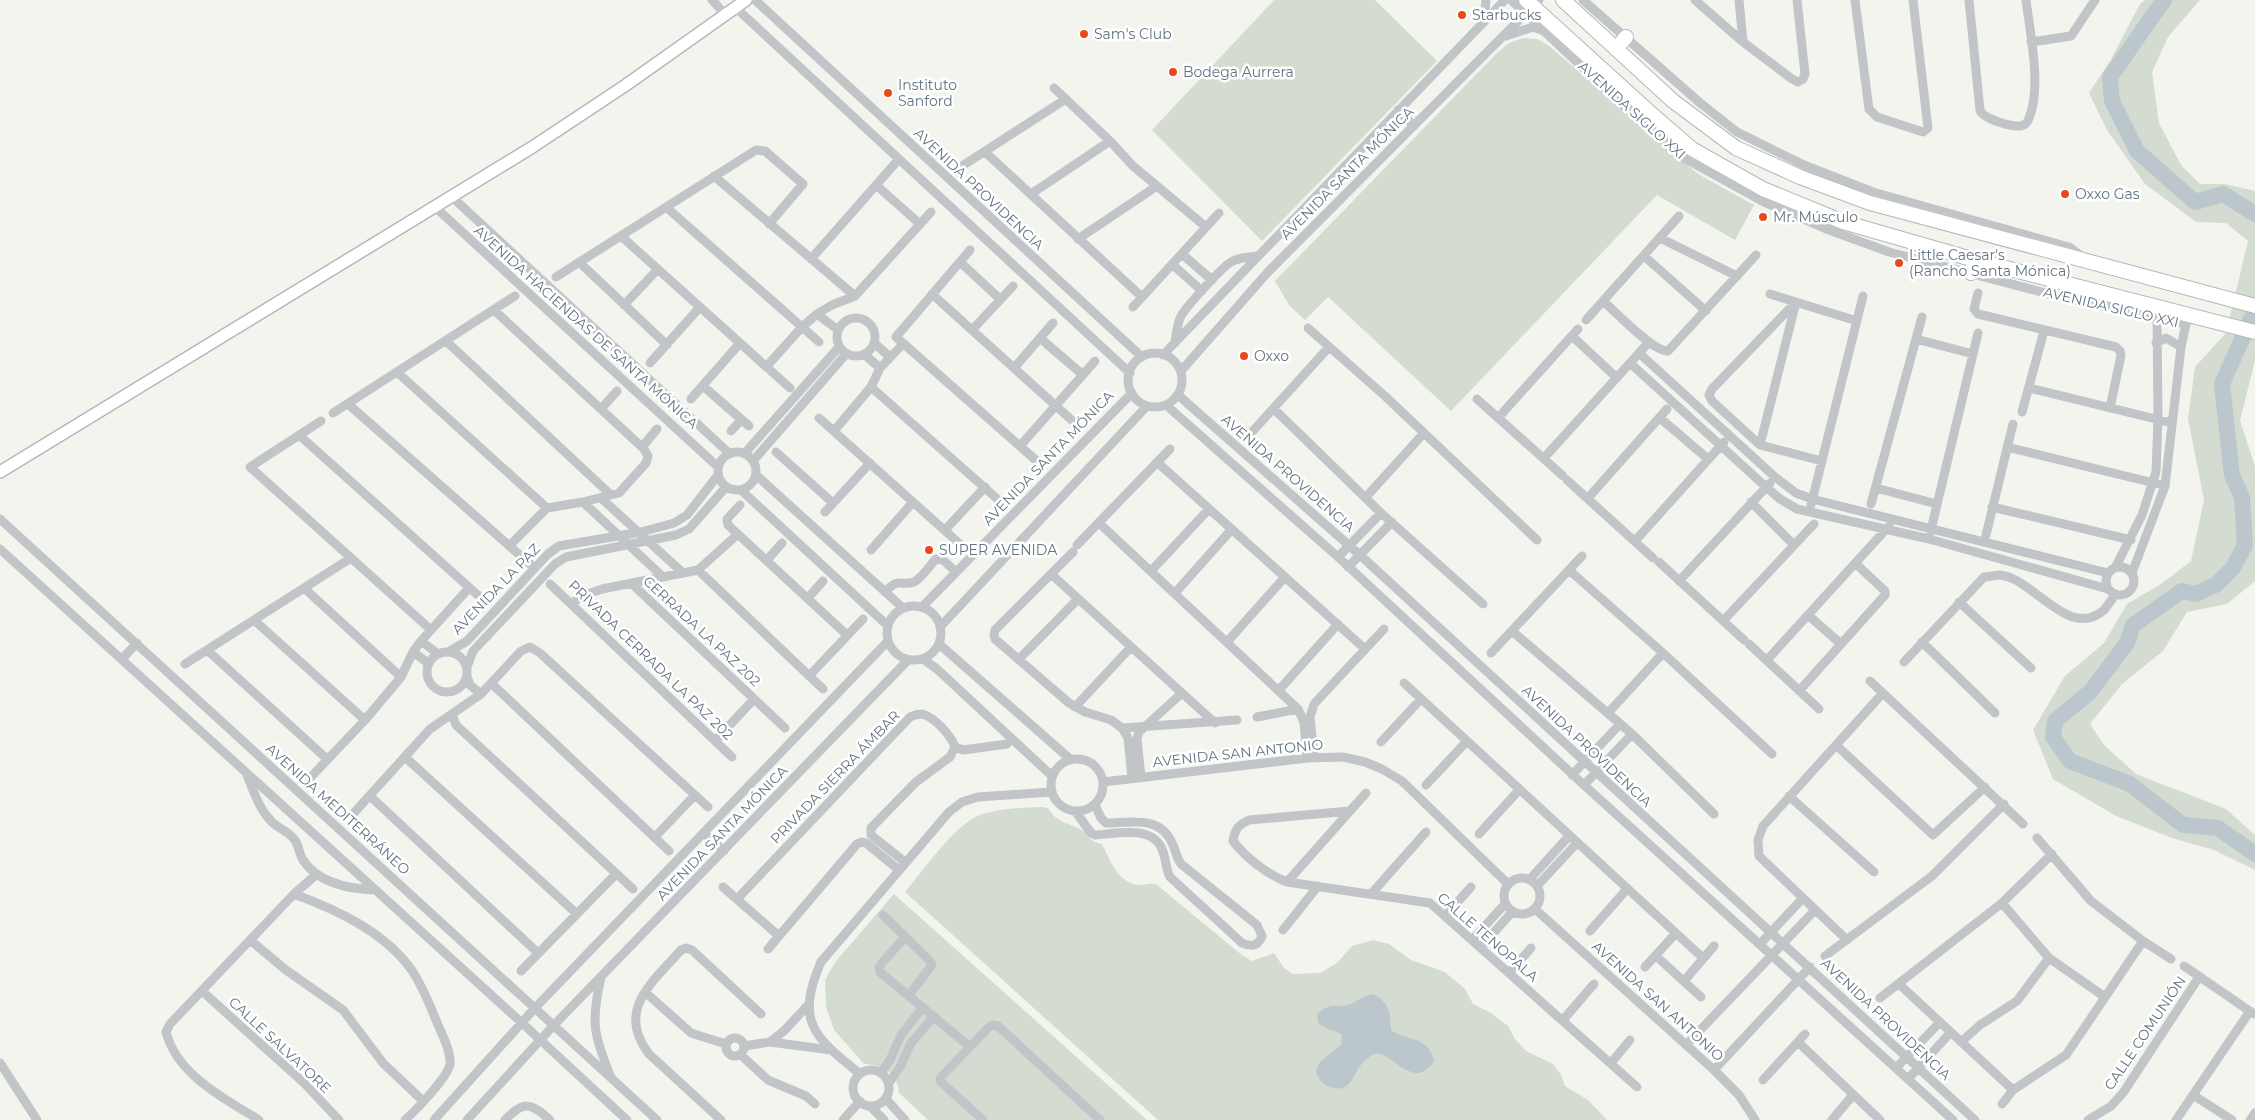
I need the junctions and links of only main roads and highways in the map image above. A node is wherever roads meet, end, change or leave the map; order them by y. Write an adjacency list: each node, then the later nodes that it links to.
1 (746, 0): 8 (main road)
2 (1563, 0): 5 (highway)
3 (1531, 5): 7 (highway, AVENIDA SIGLO XXI)
4 (1626, 38): 5 (highway)
5 (1616, 49): 6 (highway)
6 (2255, 306)
7 (2255, 332)
8 (0, 472)

